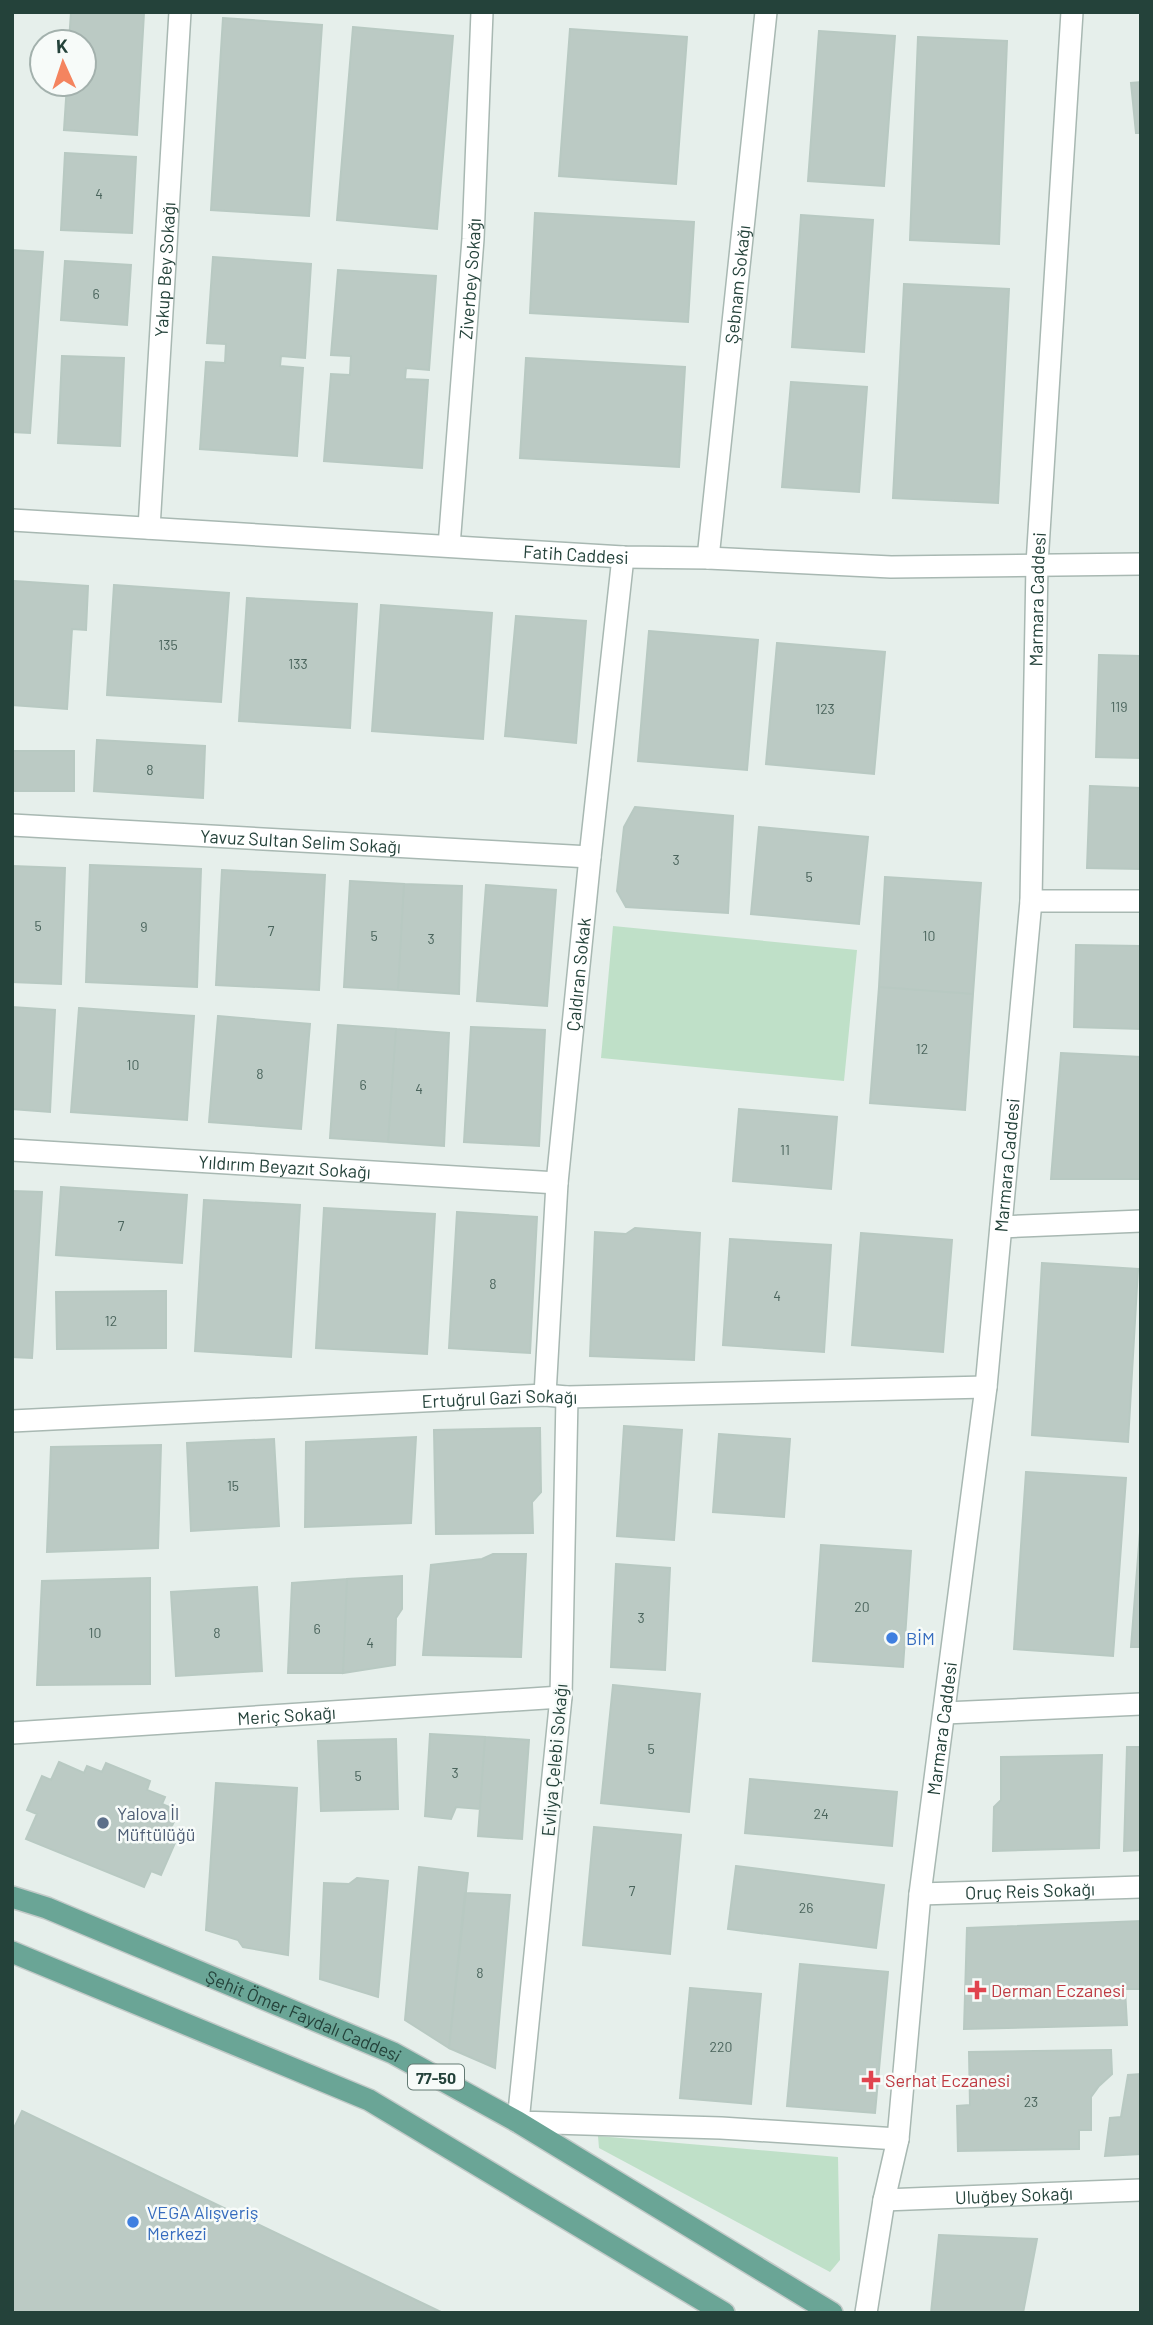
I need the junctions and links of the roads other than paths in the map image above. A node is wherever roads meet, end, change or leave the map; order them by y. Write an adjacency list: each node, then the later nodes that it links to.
1 (180, 12): 6 (street, Yakup Bey Sokağı)
2 (482, 12): 7 (street, Ziverbey Sokağı)
3 (766, 12): 9 (street, Şebnam Sokağı)
4 (1072, 12): 10 (street, Marmara Caddesi)
5 (12, 520): 6 (street, Fatih Caddesi)
6 (149, 528): 7 (street, Fatih Caddesi)
7 (449, 545): 8 (street, Fatih Caddesi)
8 (623, 557): 9 (street, Fatih Caddesi); 13 (street, Çaldıran Sokak)
9 (708, 558): 10 (street, Fatih Caddesi)
10 (1037, 564): 11 (street, Fatih Caddesi); 14 (street, Marmara Caddesi)
11 (1141, 564)
12 (12, 825): 13 (street, Yavuz Sultan Selim Sokağı)
13 (590, 857): 17 (street, Çaldıran Sokak)
14 (1031, 901): 15 (street); 19 (street, Marmara Caddesi)
15 (1141, 901)
16 (12, 1150): 17 (street, Yıldırım Beyazıt Sokağı)
17 (557, 1183): 21 (street, Çaldıran Sokak)
18 (1141, 1221): 19 (street)
19 (1001, 1227): 20 (street, Marmara Caddesi)
20 (986, 1387): 22 (street, Ertuğrul Gazi Sokağı); 26 (street, Marmara Caddesi)
21 (545, 1395): 22 (street, Ertuğrul Gazi Sokağı); 23 (street, Ertuğrul Gazi Sokağı)
22 (567, 1397): 24 (street, Evliya Çelebi Sokağı)
23 (12, 1421)
24 (561, 1698): 27 (street, Meriç Sokağı); 32 (street, Evliya Çelebi Sokağı)
25 (1141, 1704): 26 (street)
26 (944, 1713): 29 (street, Marmara Caddesi)
27 (12, 1732)
28 (1141, 1886): 29 (street, Oruç Reis Sokağı)
29 (920, 1894): 33 (street, Marmara Caddesi)
30 (12, 1897): 32 (main road, Şehit Ömer Faydalı Caddesi / 77-50)
31 (12, 1952): 36 (main road)
32 (518, 2122): 33 (street); 37 (main road, Şehit Ömer Faydalı Caddesi / 77-50)
33 (898, 2139): 35 (street, Marmara Caddesi)
34 (1141, 2190): 35 (street, Uluğbey Sokağı)
35 (884, 2200): 38 (street, Marmara Caddesi)
36 (724, 2313)
37 (832, 2313)
38 (866, 2313)

